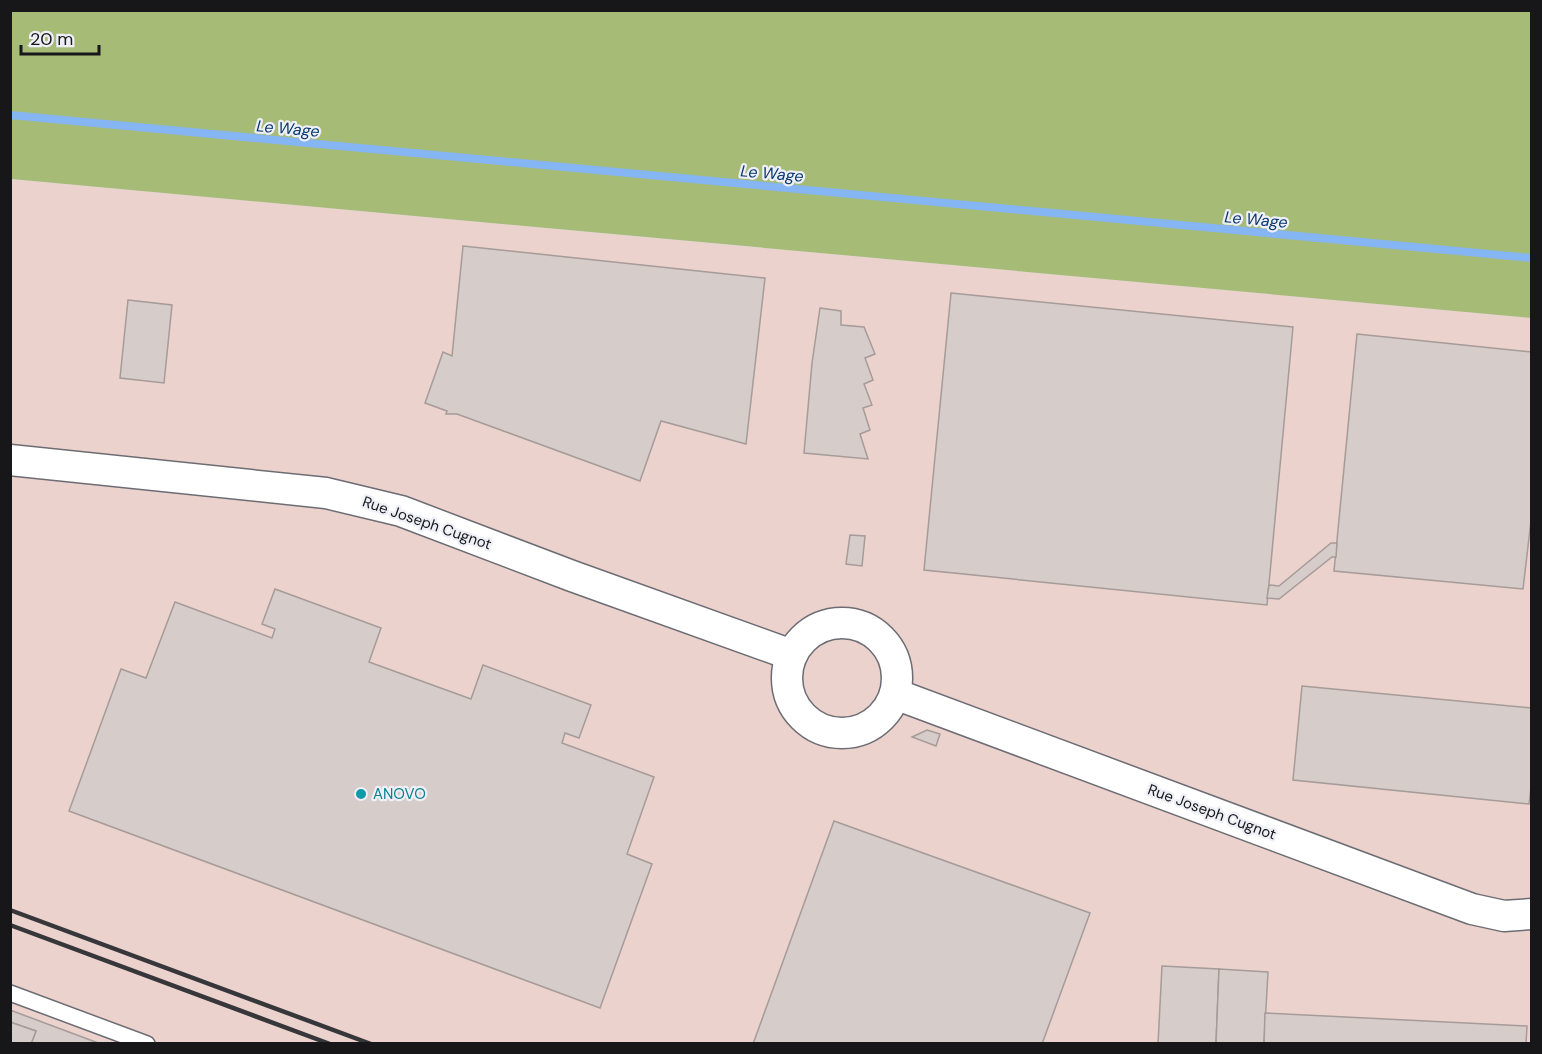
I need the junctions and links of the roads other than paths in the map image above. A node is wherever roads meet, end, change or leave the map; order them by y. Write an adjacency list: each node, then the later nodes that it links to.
1 (10, 460): 2 (street, Rue Joseph Cugnot)
2 (792, 655): 3 (street); 3 (street)
3 (895, 694): 4 (street, Rue Joseph Cugnot)
4 (1532, 914)
5 (10, 993): 6 (lane)
6 (147, 1044)

